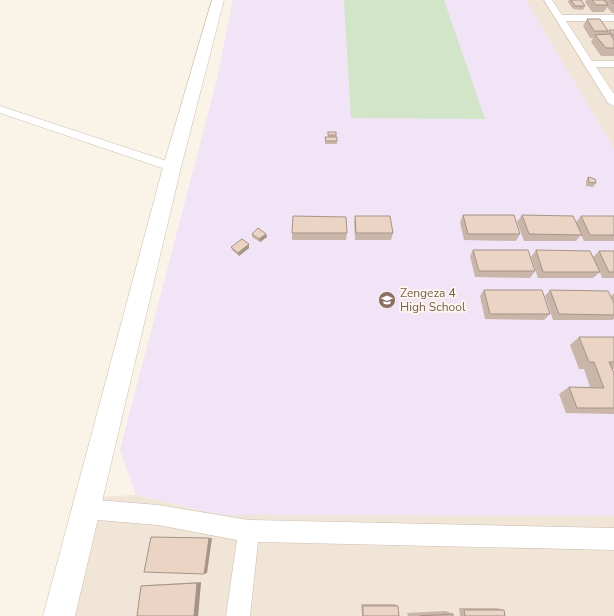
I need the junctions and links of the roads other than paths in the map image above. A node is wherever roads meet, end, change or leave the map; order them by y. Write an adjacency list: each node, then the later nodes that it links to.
1 (218, 0): 9 (street)
2 (548, 0): 3 (street)
3 (559, 18): 4 (street); 5 (street)
4 (614, 18)
5 (589, 64): 6 (street); 7 (street)
6 (614, 64)
7 (614, 103)
8 (0, 109): 9 (street)
9 (172, 167): 10 (street)
10 (86, 509): 11 (street); 13 (street)
11 (249, 530): 12 (street); 14 (street)
12 (614, 539)
13 (59, 616)
14 (238, 616)

